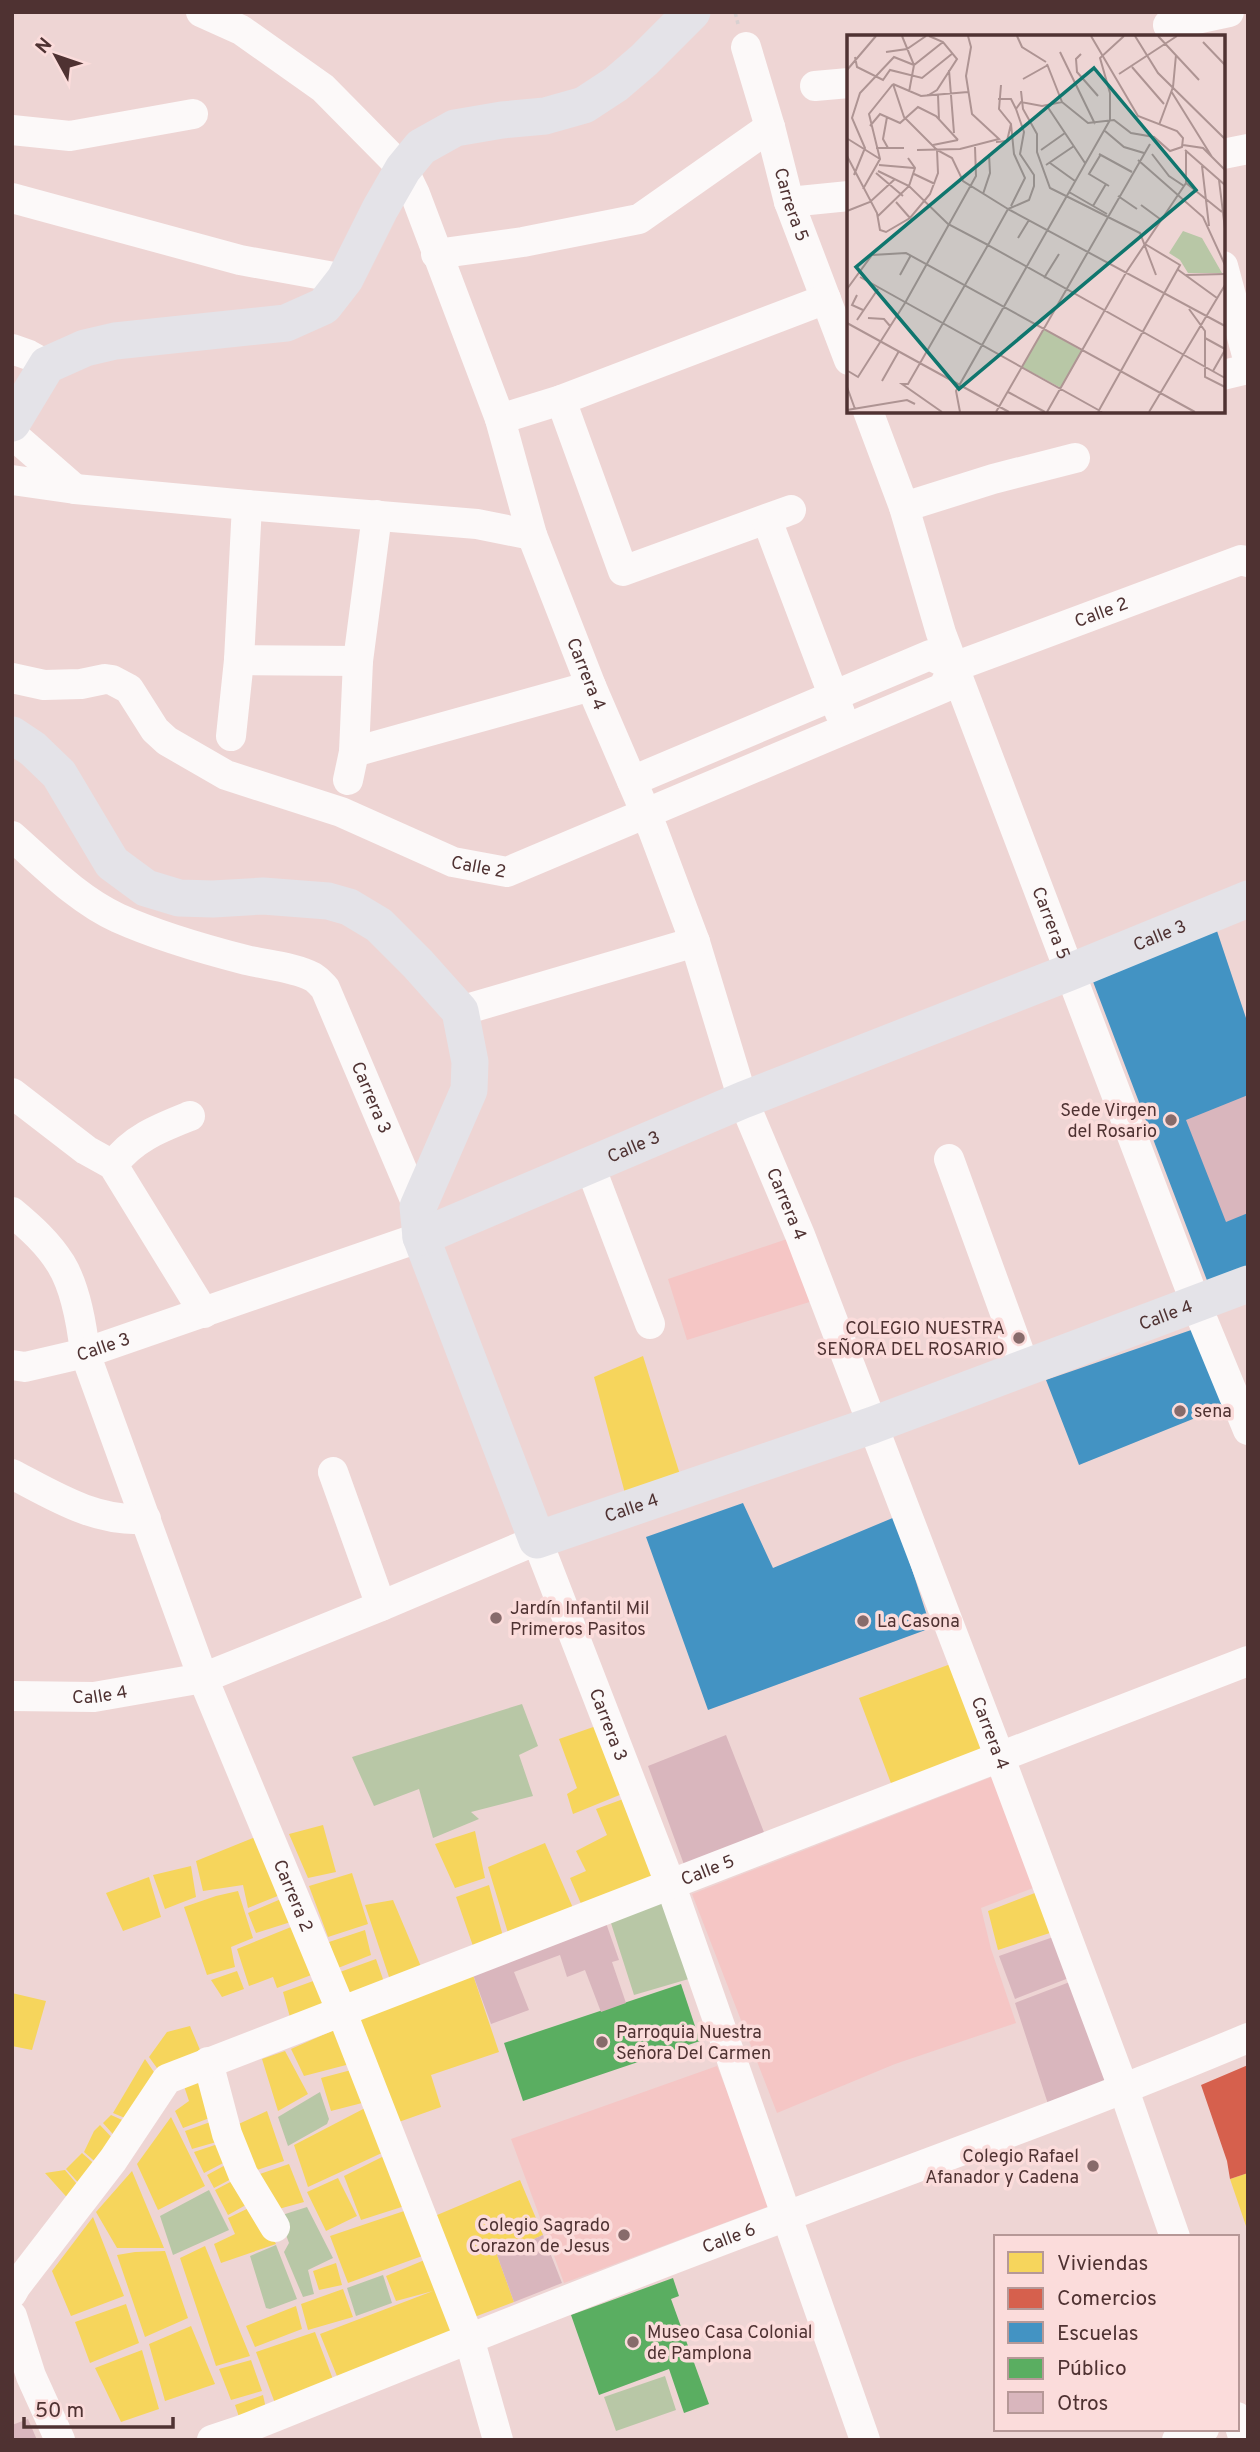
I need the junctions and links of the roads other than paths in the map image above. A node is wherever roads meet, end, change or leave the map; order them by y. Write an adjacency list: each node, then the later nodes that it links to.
1 (201, 12): 13 (street)
2 (692, 12): 13 (main road)
3 (1229, 12): 4 (street)
4 (1167, 25)
5 (746, 47): 9 (street, Carrera 5)
6 (847, 83): 7 (street)
7 (815, 86)
8 (193, 114): 10 (street)
9 (770, 127): 16 (street, Carrera 5); 17 (street)
10 (12, 130)
11 (1248, 149): 12 (street)
12 (1225, 155)
13 (403, 169): 17 (street, Carrera 4); 19 (main road)
14 (847, 196): 16 (street)
15 (12, 198): 19 (street)
16 (789, 202): 20 (street, Carrera 5)
17 (436, 254): 29 (street, Carrera 4)
18 (1225, 273): 23 (street)
19 (345, 279): 24 (main road)
20 (826, 299): 22 (street, Carrera 5); 27 (street)
21 (12, 349): 24 (street)
22 (847, 355)
23 (1248, 359)
24 (47, 365): 30 (main road)
25 (1248, 369): 26 (street)
26 (1225, 375)
27 (561, 400): 29 (street); 45 (street)
28 (869, 413): 36 (street, Carrera 5)
29 (500, 419): 38 (street, Carrera 4)
30 (12, 423)
31 (12, 434): 34 (street)
32 (1075, 457): 36 (street)
33 (12, 480): 34 (street)
34 (75, 489): 35 (street)
35 (247, 505): 37 (street); 40 (street)
36 (904, 507): 42 (street, Carrera 5)
37 (377, 515): 38 (street); 41 (street)
38 (532, 535): 44 (street, Carrera 4)
39 (1248, 562): 42 (street, Calle 2)
40 (239, 660): 41 (street); 48 (street)
41 (358, 660): 44 (street)
42 (954, 667): 45 (street); 46 (street, Calle 2); 54 (street, Carrera 5)
43 (12, 678): 50 (street, Calle 2)
44 (591, 685): 49 (street, Carrera 4)
45 (832, 696): 46 (street); 49 (street)
46 (846, 729): 50 (street, Calle 2)
47 (12, 736): 55 (main road)
48 (231, 736)
49 (632, 781): 50 (street, Carrera 4)
50 (646, 814): 53 (street, Carrera 4)
51 (12, 836): 63 (street, Carrera 3)
52 (1248, 899): 54 (main road, Calle 3)
53 (695, 942): 55 (street); 57 (street, Carrera 4)
54 (1070, 972): 57 (main road, Calle 3); 65 (street, Carrera 5)
55 (460, 1011): 63 (main road)
56 (12, 1093): 60 (street)
57 (743, 1100): 61 (main road, Calle 3); 71 (street, Carrera 4)
58 (190, 1116): 60 (street)
59 (949, 1159): 70 (street)
60 (113, 1165): 66 (street)
61 (590, 1166): 63 (main road, Calle 3); 67 (street)
62 (12, 1212): 68 (street, Carrera 2)
63 (419, 1222): 66 (street, Calle 3); 76 (main road, Carrera 3)
64 (1248, 1284): 65 (main road, Calle 4)
65 (1196, 1304): 70 (main road, Calle 4); 72 (street, Carrera 5)
66 (204, 1312): 68 (street, Calle 3)
67 (650, 1324)
68 (85, 1353): 69 (street, Calle 3); 75 (street, Carrera 2)
69 (12, 1365)
70 (1025, 1368): 71 (main road, Calle 4)
71 (873, 1425): 76 (main road, Calle 4); 81 (street, Carrera 4)
72 (1248, 1430)
73 (333, 1472): 77 (street)
74 (12, 1474): 75 (street)
75 (146, 1519): 79 (street, Carrera 2)
76 (537, 1540): 77 (street, Calle 4); 82 (street, Carrera 3)
77 (382, 1606): 79 (street, Calle 4)
78 (1248, 1661): 81 (street, Calle 5)
79 (203, 1678): 80 (street, Calle 4); 83 (street, Carrera 2)
80 (12, 1696)
81 (1000, 1758): 82 (street, Calle 5); 86 (street, Carrera 4)
82 (671, 1886): 83 (street, Calle 5); 87 (street, Carrera 3)
83 (341, 2010): 85 (street, Calle 5); 92 (street, Carrera 2)
84 (1248, 2038): 86 (street, Calle 6)
85 (208, 2063): 88 (street); 90 (street, Calle 5)
86 (1124, 2090): 87 (street, Calle 6); 89 (street, Carrera 4)
87 (785, 2217): 92 (street, Calle 6); 98 (street, Carrera 3)
88 (275, 2228)
89 (1174, 2235)
90 (12, 2293)
91 (12, 2316): 95 (street)
92 (469, 2338): 94 (street, Calle 6); 97 (street, Carrera 2)
93 (1199, 2431): 99 (street)
94 (244, 2435): 96 (street, Calle 6)
95 (60, 2440)
96 (212, 2440)
97 (498, 2440)
98 (865, 2440)
99 (1177, 2440)

